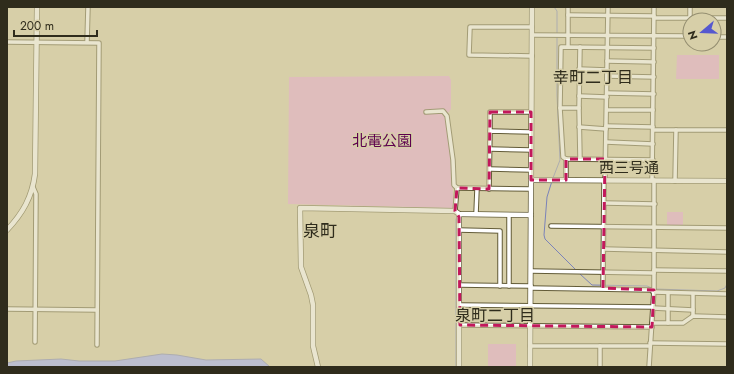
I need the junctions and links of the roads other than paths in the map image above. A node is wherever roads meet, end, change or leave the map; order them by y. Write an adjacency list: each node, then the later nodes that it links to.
1 (37, 7): 18 (street)
2 (88, 7): 19 (street)
3 (532, 7): 11 (street)
4 (568, 7): 7 (street)
5 (608, 7): 8 (street)
6 (654, 7): 9 (street)
7 (568, 15): 8 (street); 13 (street)
8 (608, 15): 9 (street); 14 (street)
9 (654, 17): 10 (street); 15 (street)
10 (682, 18)
11 (532, 27): 12 (street); 24 (street)
12 (532, 35): 13 (street); 24 (street)
13 (568, 36): 14 (street); 20 (street)
14 (608, 36): 15 (street); 21 (street)
15 (654, 36): 16 (street); 23 (street)
16 (682, 36)
17 (7, 42): 18 (street)
18 (37, 42): 19 (street); 63 (street)
19 (87, 42): 102 (street)
20 (568, 46): 22 (street); 34 (street)
21 (608, 46): 22 (street); 23 (street); 25 (street)
22 (580, 47): 27 (street)
23 (654, 48): 26 (street)
24 (532, 56): 39 (street)
25 (607, 61): 26 (street); 28 (street)
26 (654, 62): 30 (street)
27 (579, 69): 28 (street); 33 (street)
28 (607, 70): 29 (street)
29 (607, 76): 30 (street); 32 (street)
30 (654, 77): 31 (street)
31 (654, 94): 32 (street); 37 (street)
32 (607, 95): 33 (street); 36 (street)
33 (579, 96): 35 (street)
34 (560, 108): 35 (street); 51 (street)
35 (579, 108): 40 (street)
36 (607, 110): 37 (street); 41 (street)
37 (654, 110): 42 (street)
38 (426, 112): 64 (street)
39 (531, 112): 45 (street); 46 (street)
40 (579, 127): 41 (street); 52 (street)
41 (606, 127): 42 (street); 47 (street)
42 (653, 128): 43 (street); 48 (street)
43 (676, 130): 44 (street); 61 (street)
44 (727, 130)
45 (490, 132): 46 (street); 49 (street)
46 (531, 132): 50 (street)
47 (606, 142): 48 (street); 53 (street)
48 (653, 144): 54 (street)
49 (490, 149): 50 (street); 55 (street)
50 (531, 150): 56 (street)
51 (566, 159): 52 (street); 58 (street)
52 (580, 159): 53 (street)
53 (605, 159): 54 (street); 59 (street)
54 (653, 160): 60 (street)
55 (490, 169): 56 (street); 65 (street)
56 (531, 170): 57 (street)
57 (531, 180): 58 (street, 西三号通); 67 (street)
58 (566, 180): 59 (street, 西三号通)
59 (605, 180): 60 (street, 西三号通); 68 (street)
60 (653, 180): 61 (street, 西三号通); 69 (street)
61 (675, 180): 62 (street, 西三号通)
62 (727, 181)
63 (33, 187): 78 (street); 99 (street)
64 (457, 188): 66 (street); 70 (street)
65 (490, 188): 66 (street); 67 (street)
66 (477, 189): 71 (street)
67 (531, 189): 73 (street)
68 (604, 203): 69 (street); 75 (street)
69 (655, 204): 76 (street)
70 (457, 213): 71 (street); 79 (street); 116 (street)
71 (476, 214): 72 (street)
72 (509, 215): 73 (street); 89 (street)
73 (531, 215): 83 (street)
74 (551, 226): 75 (street)
75 (604, 226): 76 (street); 80 (street)
76 (654, 227): 77 (street); 81 (street)
77 (727, 228)
78 (7, 230)
79 (459, 230): 87 (street); 88 (street)
80 (604, 249): 81 (street); 86 (street)
81 (654, 251): 82 (street); 84 (street)
82 (727, 252)
83 (530, 271): 86 (street); 90 (street)
84 (654, 271): 85 (street); 86 (street); 92 (street)
85 (727, 271)
86 (603, 272): 91 (street)
87 (459, 285): 88 (street); 96 (street)
88 (500, 286): 89 (street)
89 (509, 286): 90 (street)
90 (531, 287): 91 (street); 97 (street)
91 (603, 288): 92 (street)
92 (654, 291): 93 (street); 98 (street)
93 (668, 293): 94 (street); 100 (street)
94 (693, 294): 95 (street); 103 (street)
95 (727, 294)
96 (460, 305): 97 (street); 107 (street)
97 (530, 306): 98 (street); 108 (street)
98 (653, 307): 100 (street); 109 (street)
99 (35, 308): 101 (street); 102 (street); 110 (street)
100 (668, 308): 103 (street); 106 (street)
101 (7, 309)
102 (97, 310): 112 (street)
103 (693, 310): 104 (street)
104 (693, 316): 105 (street); 106 (street)
105 (727, 317)
106 (668, 323): 109 (street)
107 (460, 325): 108 (street); 117 (street)
108 (530, 325): 109 (street); 114 (street)
109 (652, 325): 113 (street)
110 (35, 342)
111 (727, 344): 113 (street)
112 (97, 345)
113 (650, 345): 115 (street); 120 (street)
114 (530, 346): 115 (street); 118 (street)
115 (600, 346): 119 (street)
116 (318, 367)
117 (460, 367)
118 (530, 367)
119 (600, 367)
120 (649, 367)

